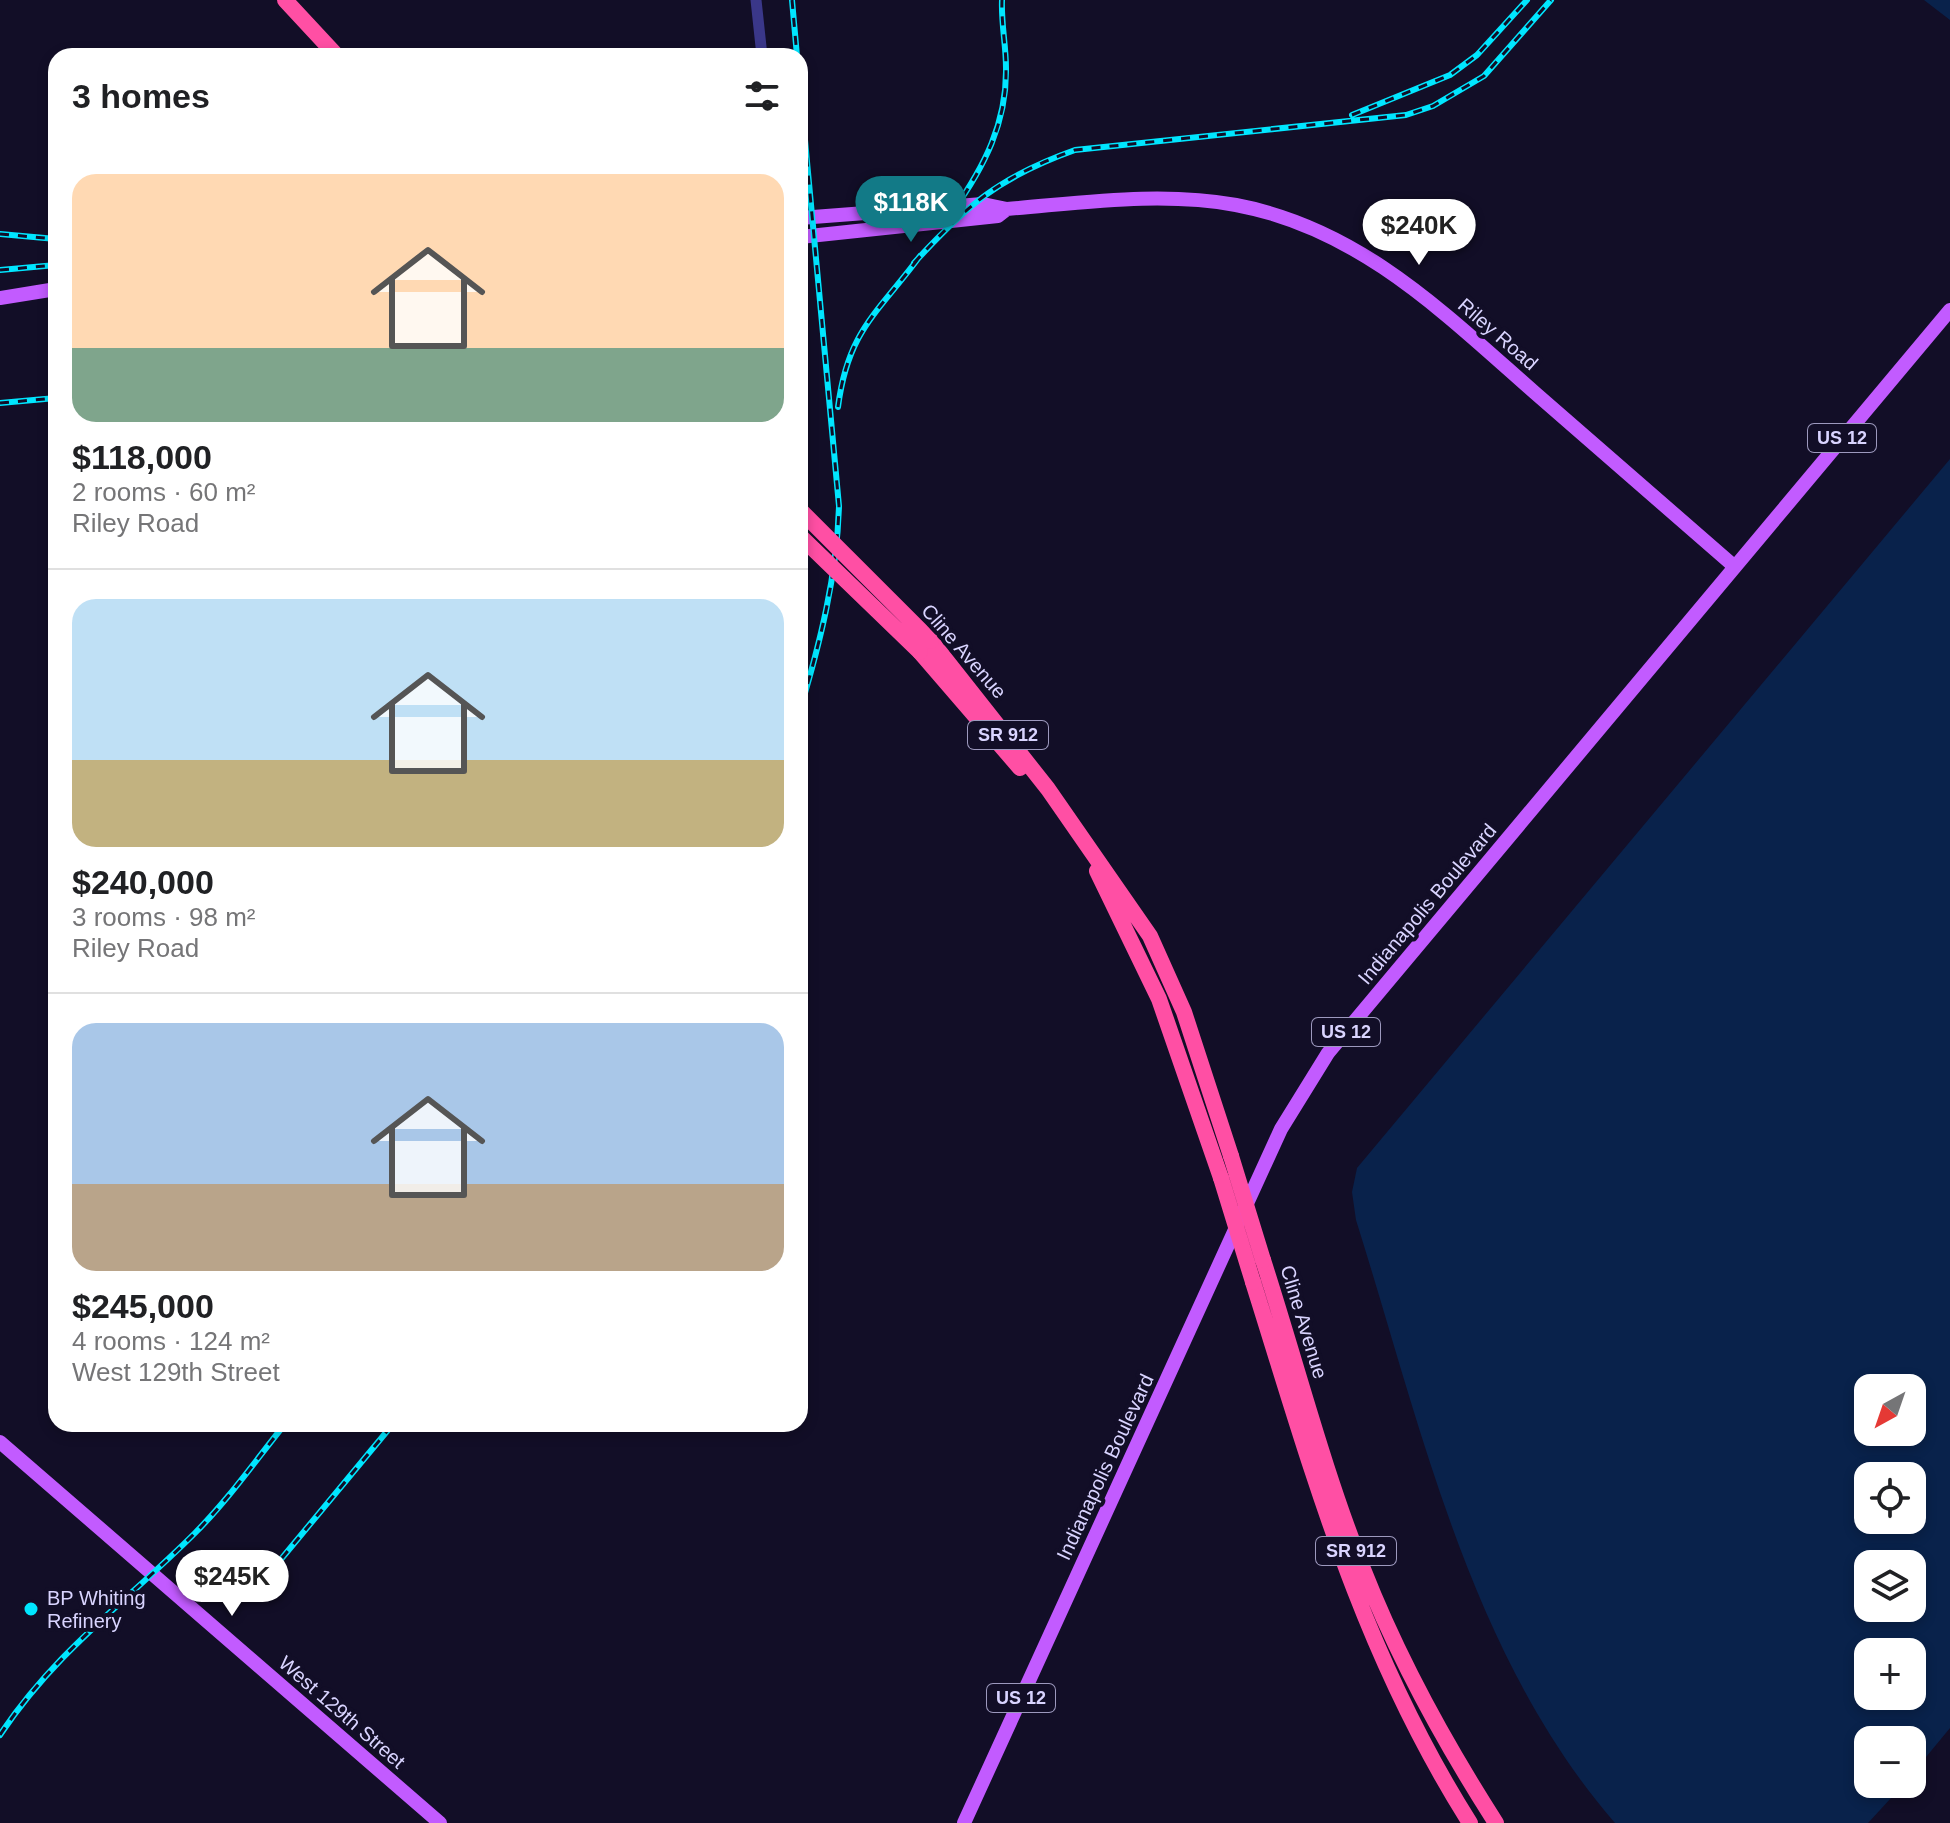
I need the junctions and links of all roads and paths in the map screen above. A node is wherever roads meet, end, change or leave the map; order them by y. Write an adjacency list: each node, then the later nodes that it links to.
1 (285, 0): 3 (highway)
2 (756, 0): 4 (street)
3 (330, 48)
4 (761, 48)
5 (1007, 209): 6 (main road, Riley Road); 7 (main road, Riley Road); 13 (main road, Riley Road)
6 (808, 217)
7 (808, 236)
8 (48, 294): 9 (main road)
9 (0, 298)
10 (1950, 310): 13 (main road, Indianapolis Boulevard / US 12)
11 (808, 519): 14 (highway, Cline Avenue / SR 912, bridge)
12 (808, 543): 14 (highway, bridge)
13 (1735, 567): 19 (main road, Indianapolis Boulevard / US 12)
14 (925, 647): 15 (highway, Cline Avenue / SR 912); 16 (highway)
15 (1079, 834): 16 (highway, Cline Avenue / SR 912); 21 (highway, Cline Avenue / SR 912, bridge)
16 (1103, 883): 20 (highway, Cline Avenue / SR 912, bridge)
17 (0, 1442): 18 (main road, West 129th Street)
18 (440, 1823)
19 (964, 1823)
20 (1470, 1823)
21 (1496, 1823)

